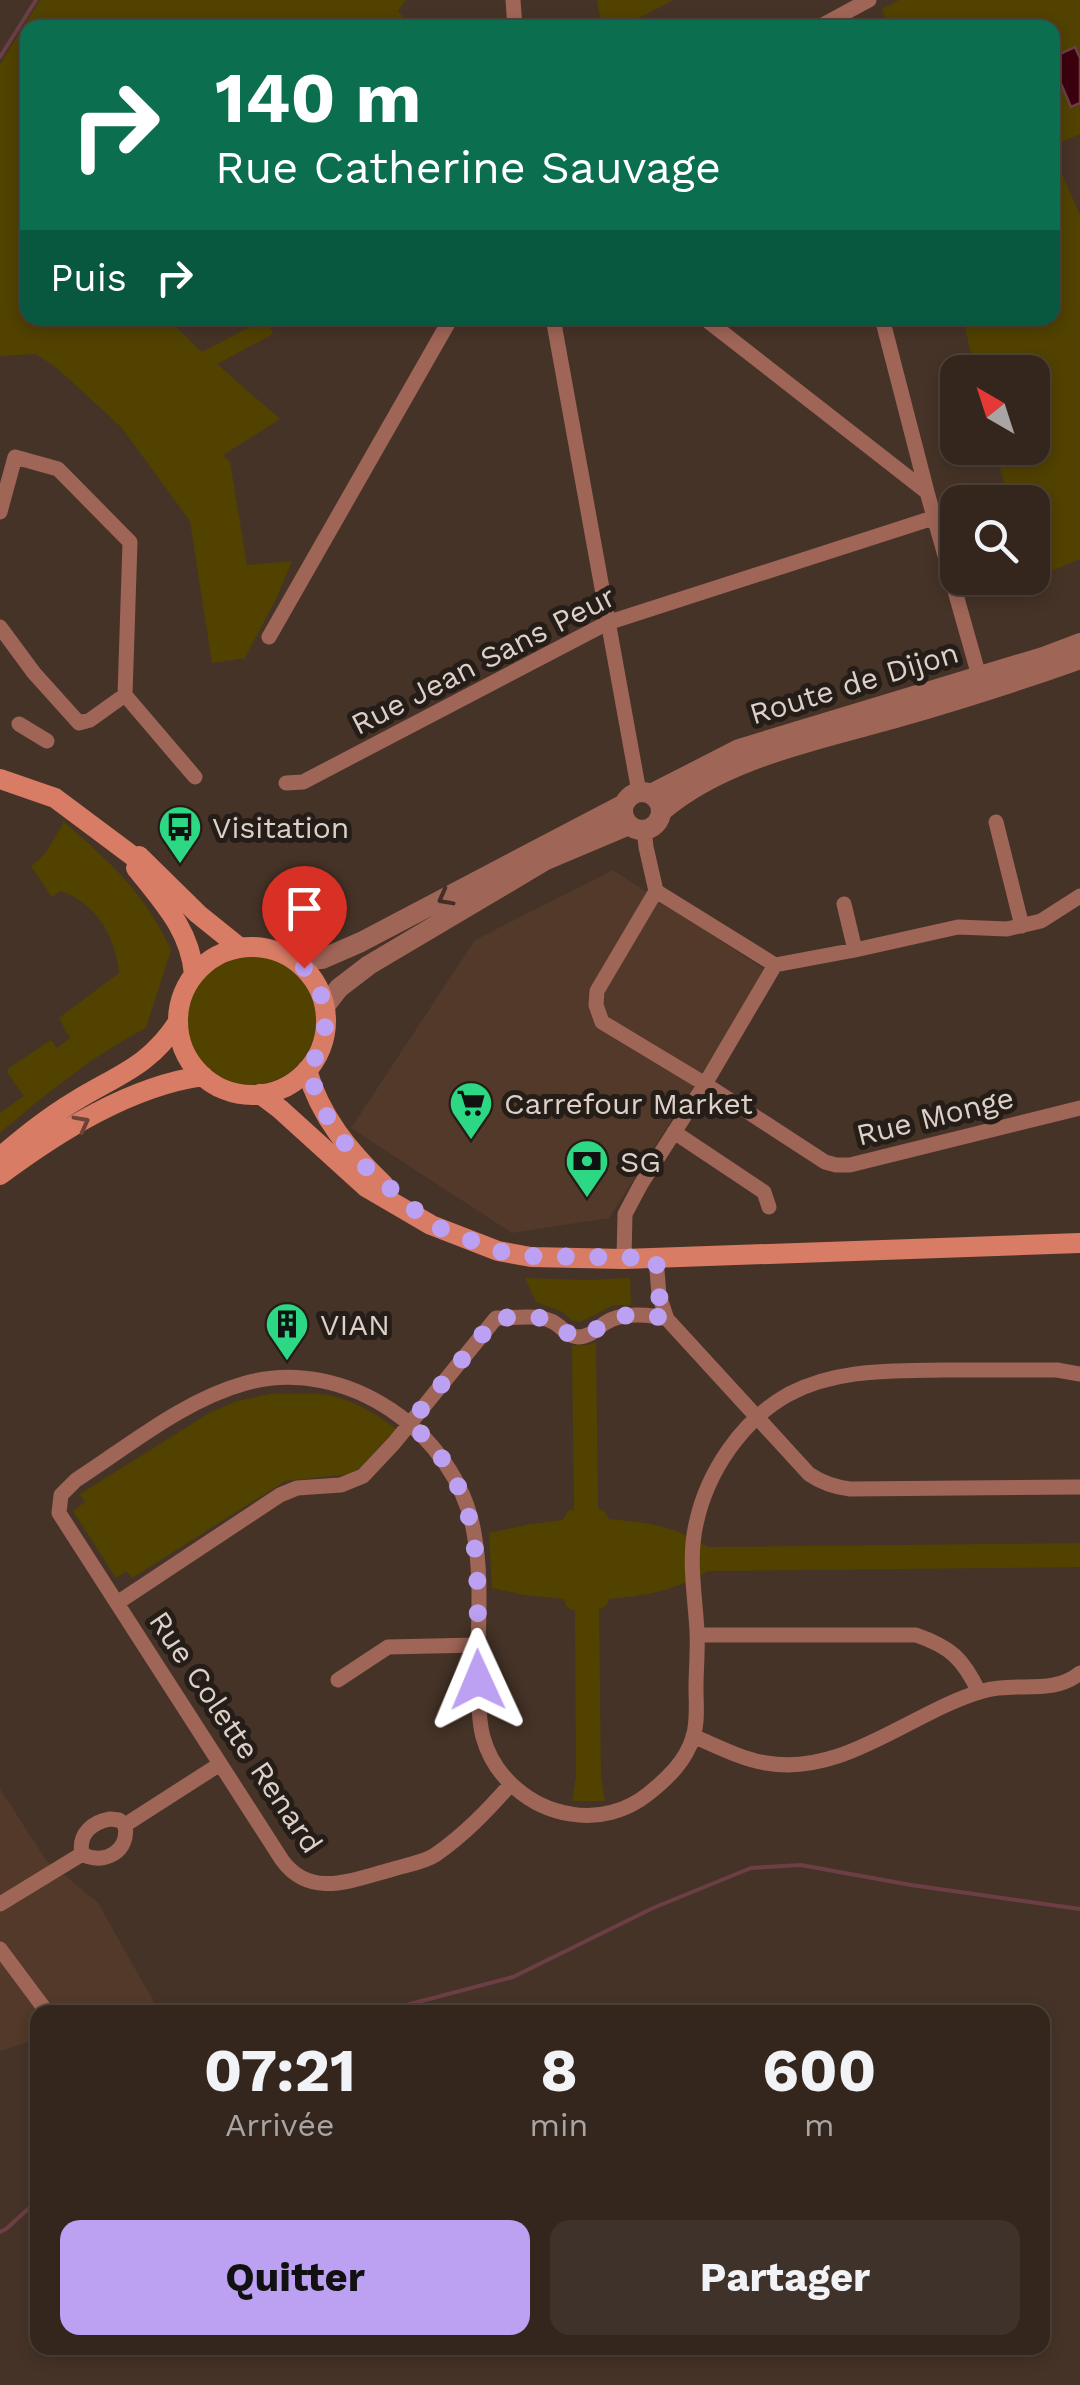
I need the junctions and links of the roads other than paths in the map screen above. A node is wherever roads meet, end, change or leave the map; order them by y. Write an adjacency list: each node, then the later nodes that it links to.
1 (869, 0): 2 (street)
2 (832, 20)
3 (447, 325): 12 (street)
4 (555, 325): 10 (street)
5 (713, 325): 7 (street)
6 (884, 325): 7 (street)
7 (927, 492): 9 (street)
8 (0, 512): 16 (street)
9 (936, 517): 10 (street, Rue Jean Sans Peur); 15 (street)
10 (607, 623): 22 (street, Rue Jean Sans Peur); 23 (street)
11 (0, 628): 16 (street)
12 (269, 638)
13 (1080, 642): 15 (street, Route de Dijon)
14 (1080, 658): 17 (street, Route de Dijon)
15 (979, 676): 17 (street); 23 (street, Route de Dijon)
16 (125, 694): 20 (street)
17 (944, 704): 23 (street, Route de Dijon)
18 (18, 724): 19 (street)
19 (47, 741)
20 (195, 776)
21 (0, 779): 25 (main road)
22 (286, 784)
23 (641, 809): 26 (street); 32 (street, Route de Dijon, one-way to 32); 35 (street, Route de Dijon)
24 (996, 822): 29 (street)
25 (134, 857): 30 (main road); 34 (main road)
26 (656, 891): 33 (street); 39 (street, Rue Monge)
27 (1080, 896): 29 (street)
28 (844, 904): 31 (street)
29 (1022, 926): 31 (street)
30 (239, 948): 32 (main road); 34 (main road)
31 (855, 950): 33 (street)
32 (295, 960): 35 (main road)
33 (775, 965): 39 (street)
34 (194, 974): 36 (main road)
35 (325, 1006): 37 (main road)
36 (178, 1022): 38 (main road); 43 (main road)
37 (307, 1070): 40 (main road); 46 (main road)
38 (203, 1076): 40 (main road); 44 (main road, one-way to 38)
39 (705, 1084): 41 (street, Rue Monge); 42 (street)
40 (260, 1094): 46 (main road)
41 (1080, 1108)
42 (674, 1132): 45 (street); 49 (street)
43 (0, 1157)
44 (0, 1175)
45 (769, 1207)
46 (432, 1225): 49 (main road)
47 (1080, 1243): 48 (main road)
48 (656, 1258): 49 (main road); 50 (street)
49 (624, 1259)
50 (667, 1319): 52 (street); 53 (street)
51 (1080, 1374): 52 (street)
52 (758, 1418): 54 (street); 56 (street)
53 (410, 1423): 55 (street); 55 (street, Rue Colette Renard); 57 (street)
54 (1080, 1487)
55 (117, 1603): 62 (street, Rue Colette Renard)
56 (697, 1635): 60 (street); 61 (street)
57 (477, 1646): 59 (street); 63 (street)
58 (1080, 1673): 60 (street)
59 (338, 1680)
60 (978, 1692): 61 (street)
61 (693, 1736): 63 (street)
62 (220, 1764): 63 (street, Rue Colette Renard); 64 (street)
63 (510, 1785)
64 (126, 1824): 65 (street); 65 (street)
65 (82, 1854): 66 (street)
66 (0, 1904)
67 (0, 1949): 68 (street)
68 (42, 2005)

